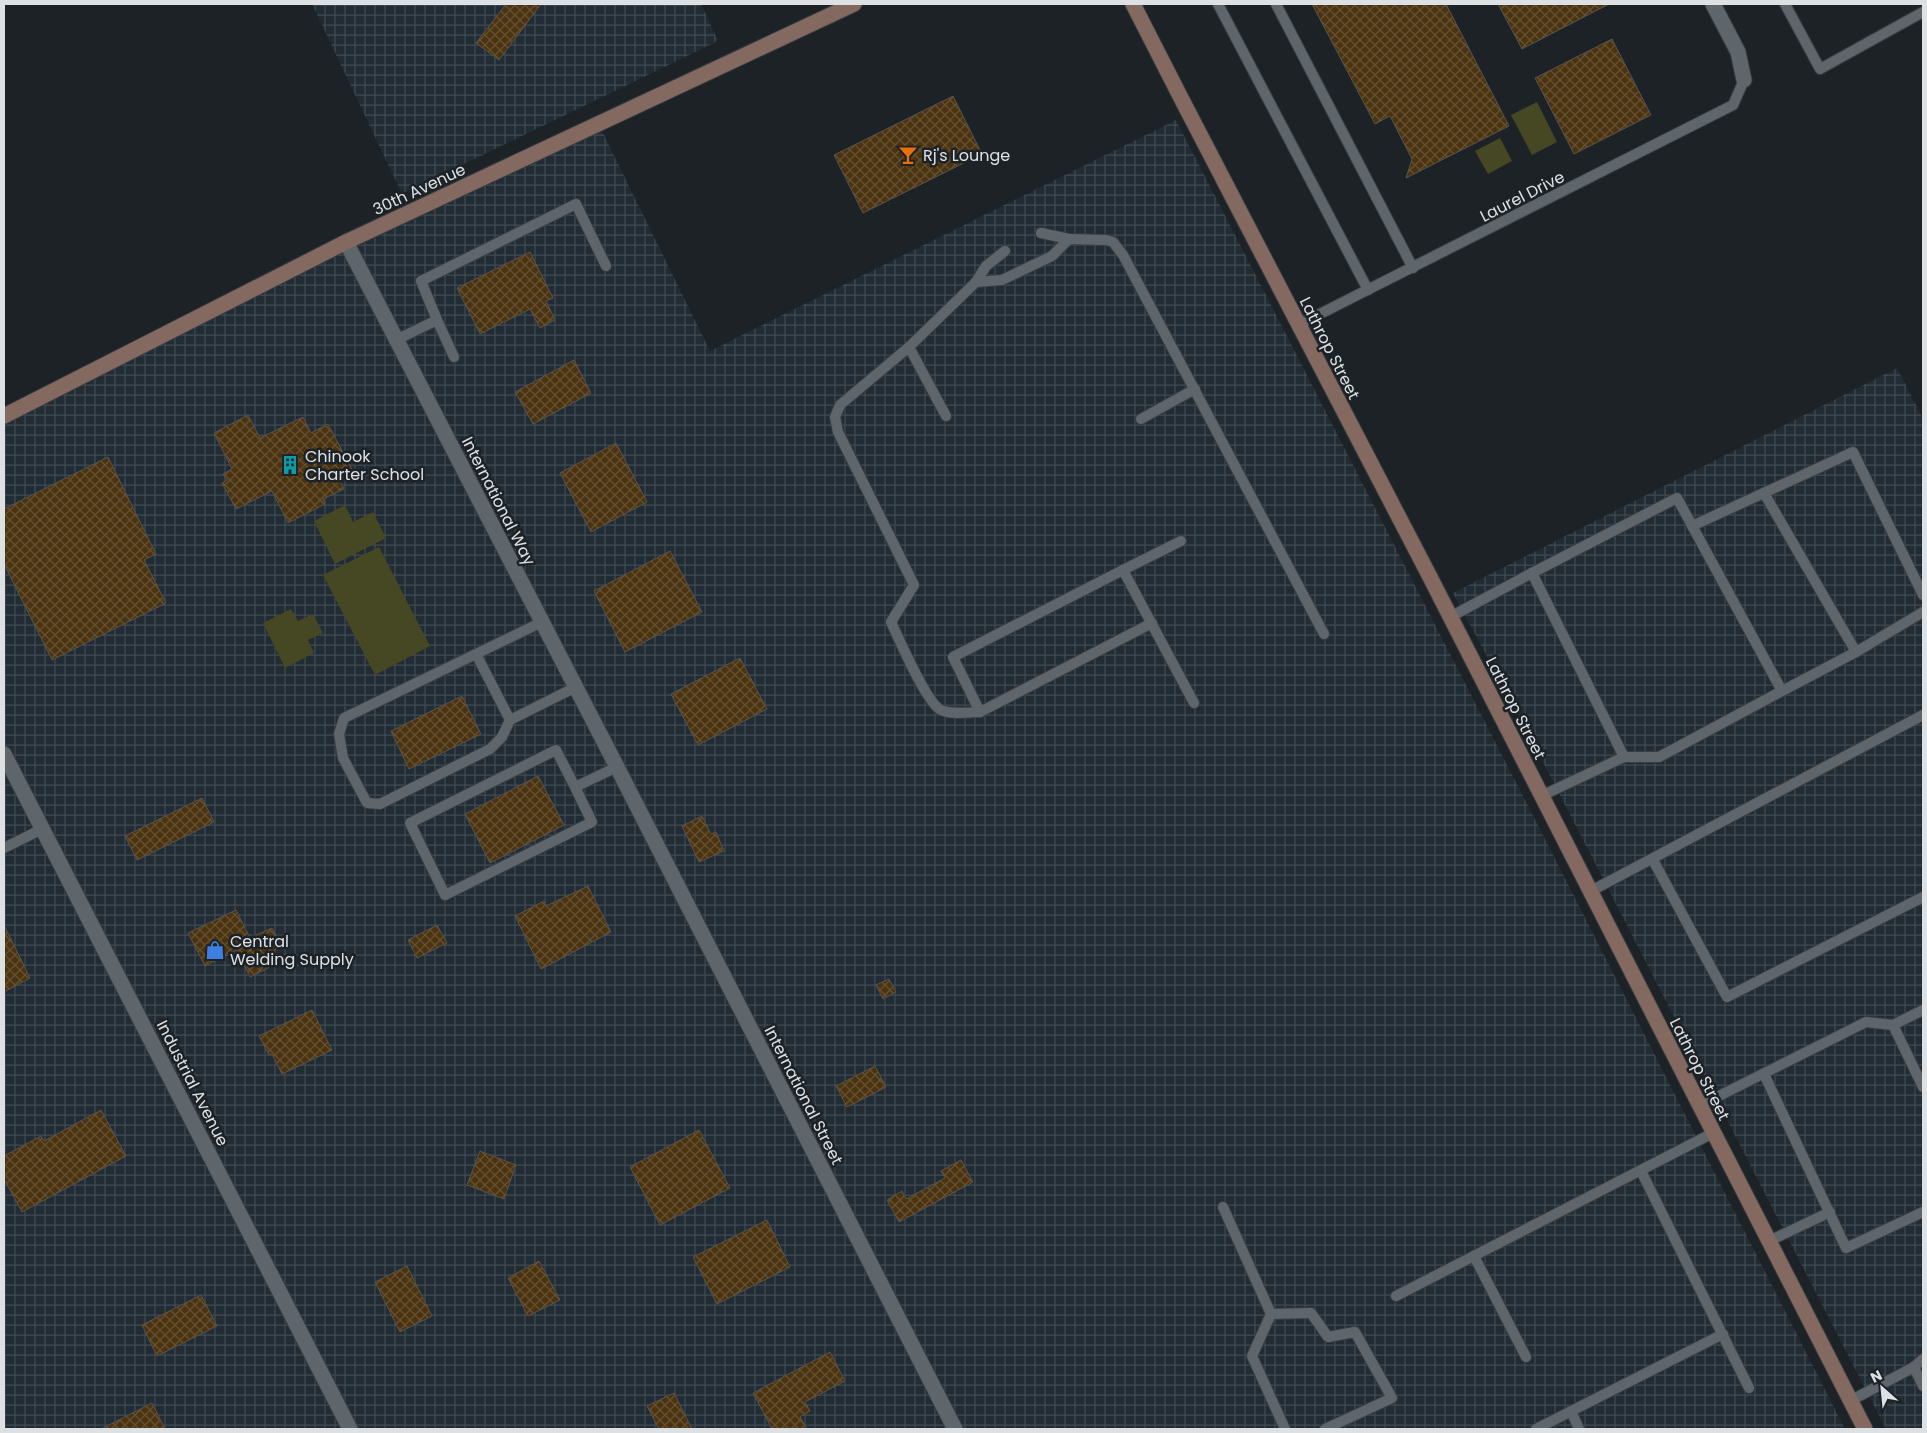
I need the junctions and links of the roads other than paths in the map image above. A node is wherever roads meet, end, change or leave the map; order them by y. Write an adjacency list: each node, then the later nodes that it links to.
1 (854, 4): 11 (main road, 30th Avenue)
2 (1134, 4): 18 (main road, Lathrop Street)
3 (1218, 4): 16 (lane)
4 (1276, 4): 14 (lane)
5 (1713, 4): 8 (street)
6 (1785, 4): 7 (lane)
7 (1923, 12)
8 (1744, 80): 14 (lane, Laurel Drive)
9 (1041, 233): 10 (lane)
10 (1069, 239): 15 (lane); 22 (lane)
11 (346, 242): 19 (street, International Way); 23 (main road, 30th Avenue)
12 (1005, 251): 15 (lane)
13 (606, 266): 17 (lane)
14 (1413, 268): 16 (lane, Laurel Drive)
15 (976, 282): 20 (lane)
16 (1368, 290): 18 (lane, Laurel Drive)
17 (437, 320): 19 (lane); 21 (lane)
18 (1298, 325): 33 (main road, Lathrop Street)
19 (396, 340): 34 (street, International Way)
20 (909, 347): 24 (lane); 42 (lane)
21 (454, 357)
22 (1195, 389): 25 (lane); 36 (lane)
23 (4, 416)
24 (946, 416)
25 (1141, 419)
26 (1764, 493): 27 (lane); 31 (lane); 37 (lane)
27 (1692, 526): 30 (lane); 40 (lane)
28 (1181, 541): 29 (lane)
29 (1124, 570): 35 (lane); 42 (lane)
30 (1532, 573): 33 (lane); 46 (lane)
31 (1923, 595)
32 (1923, 612): 37 (lane)
33 (1450, 618): 49 (main road, Lathrop Street)
34 (542, 622): 38 (lane); 39 (street, International Way)
35 (1152, 623): 41 (lane); 42 (lane)
36 (1324, 634)
37 (1856, 652): 40 (lane)
38 (476, 654): 44 (lane); 44 (lane)
39 (576, 687): 44 (lane); 47 (street, International Way)
40 (1782, 691): 46 (lane)
41 (1194, 704)
42 (980, 712)
43 (1923, 715): 52 (lane)
44 (510, 720)
45 (4, 754): 50 (street, Industrial Avenue)
46 (1624, 757): 49 (lane)
47 (619, 772): 48 (lane); 78 (street, International Street)
48 (575, 787): 48 (lane)
49 (1541, 796): 53 (main road, Lathrop Street)
50 (42, 829): 51 (lane); 77 (street, Industrial Avenue)
51 (4, 848)
52 (1653, 860): 53 (lane); 54 (lane)
53 (1589, 892): 59 (main road, Lathrop Street)
54 (1923, 897)
55 (1923, 1010): 56 (lane)
56 (1893, 1025): 57 (lane); 58 (lane)
57 (1764, 1074): 59 (lane); 63 (lane)
58 (1923, 1087)
59 (1699, 1106): 60 (main road, Lathrop Street)
60 (1713, 1133): 61 (lane); 65 (main road, Lathrop Street)
61 (1641, 1171): 66 (lane); 69 (lane)
62 (1223, 1207): 68 (lane)
63 (1830, 1212): 64 (lane); 65 (lane)
64 (1923, 1212)
65 (1768, 1241): 75 (main road, Lathrop Street)
66 (1474, 1256): 67 (lane); 70 (lane)
67 (1396, 1296)
68 (1271, 1314): 79 (lane); 80 (lane)
69 (1723, 1334): 74 (lane); 76 (lane)
70 (1526, 1357)
71 (1923, 1359): 72 (lane)
72 (1914, 1367): 73 (lane); 75 (lane)
73 (1923, 1386)
74 (1749, 1388)
75 (1850, 1401): 83 (main road, Lathrop Street)
76 (1571, 1411): 81 (lane); 82 (lane)
77 (350, 1429)
78 (956, 1429)
79 (1285, 1429)
80 (1325, 1429)
81 (1536, 1429)
82 (1579, 1429)
83 (1865, 1429)

